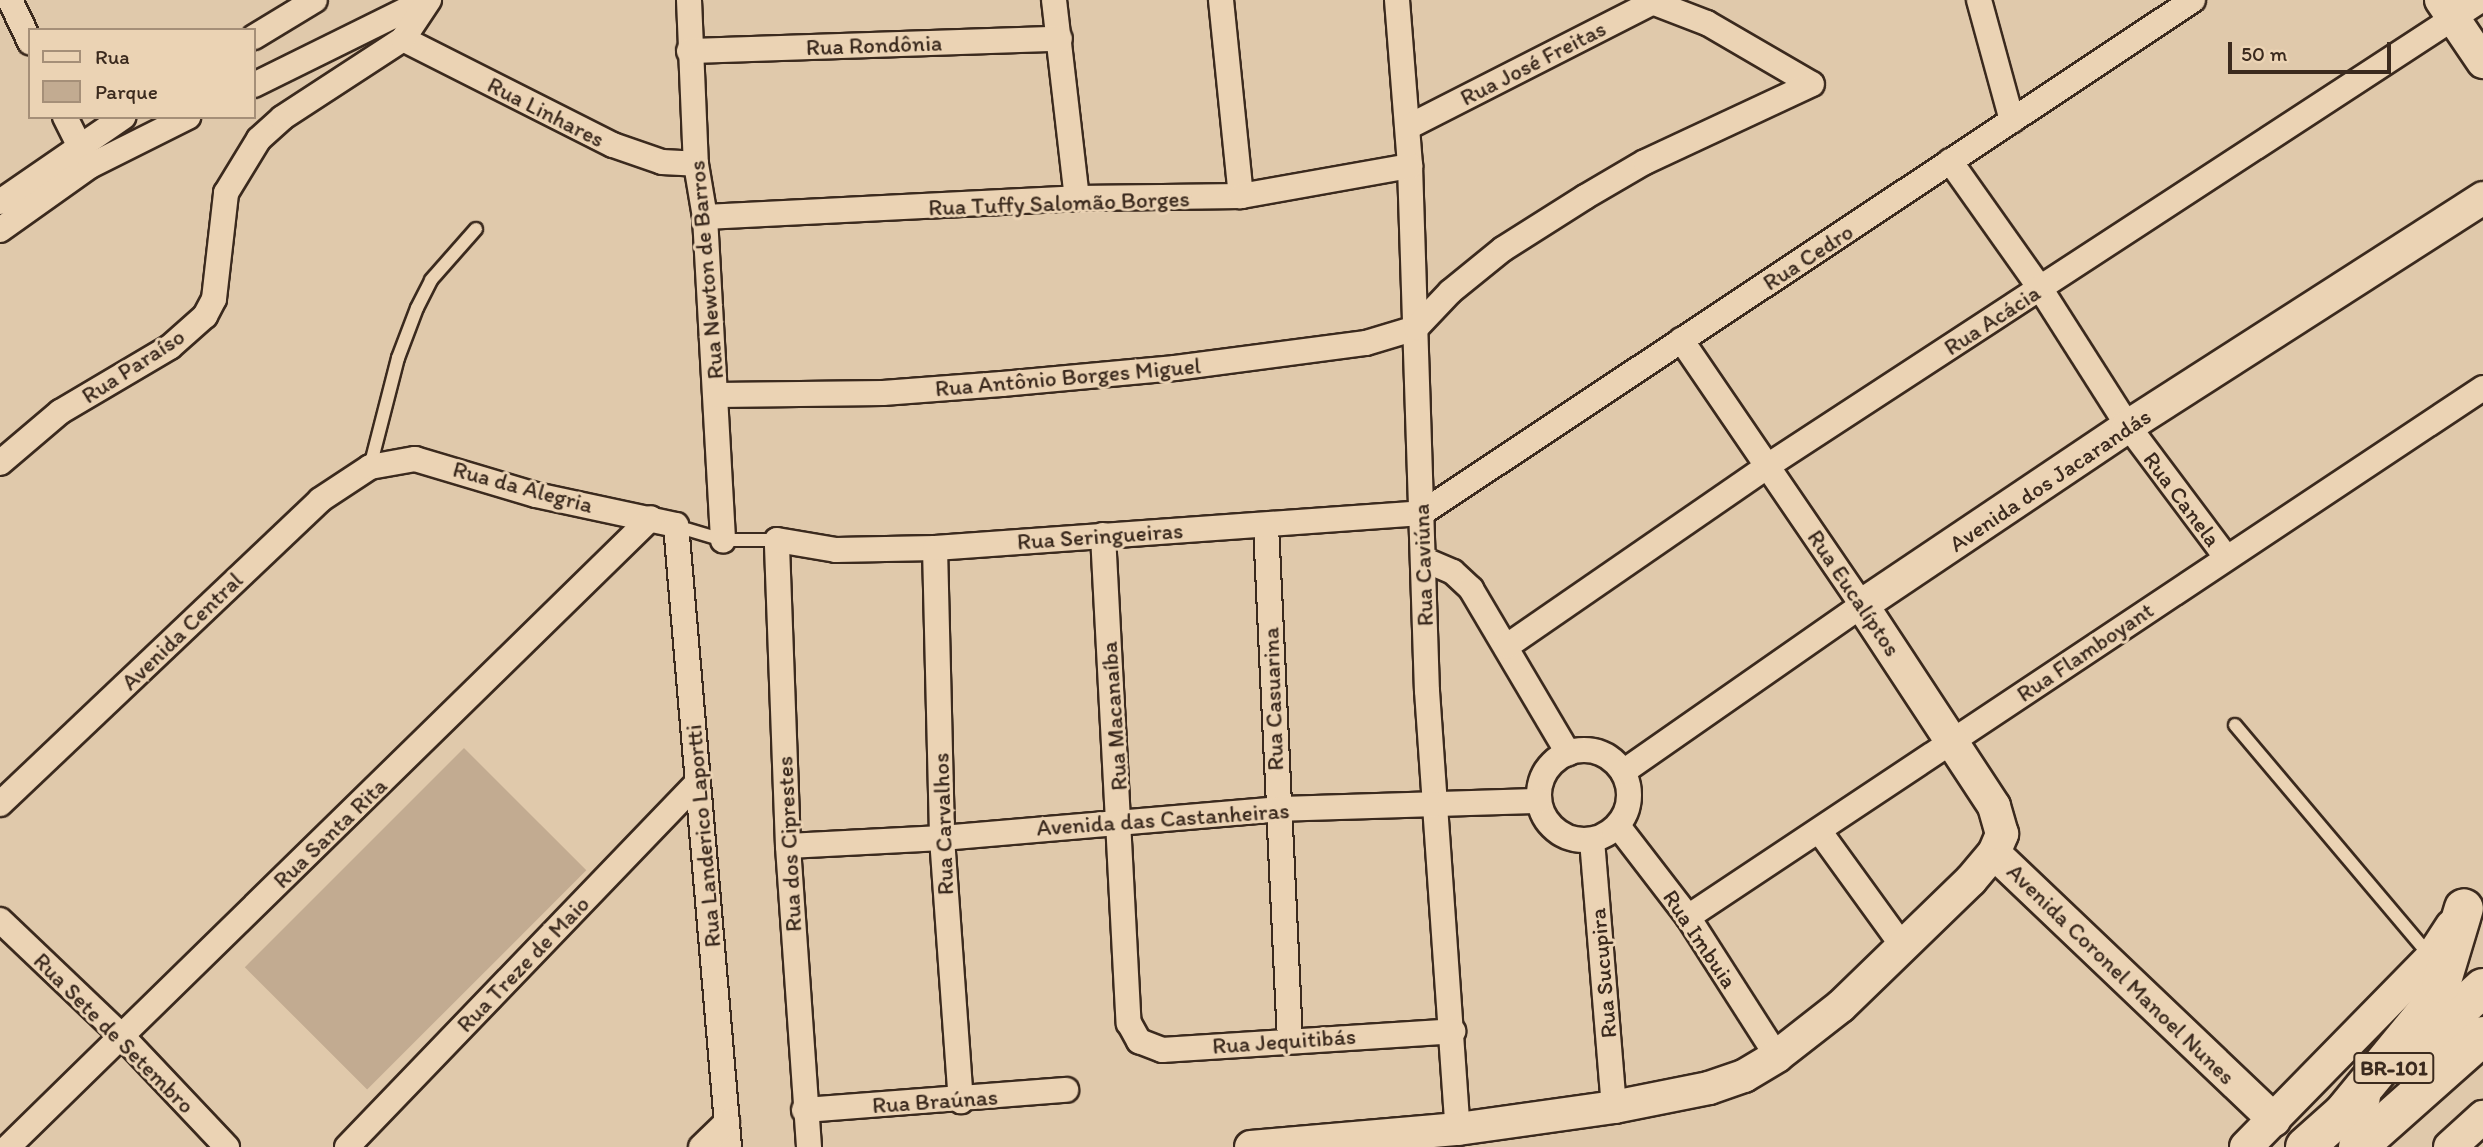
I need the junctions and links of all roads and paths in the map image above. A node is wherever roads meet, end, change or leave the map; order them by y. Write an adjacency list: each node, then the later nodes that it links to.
1 (10, 0): 15 (street)
2 (315, 0): 14 (street)
3 (427, 0): 16 (street, Rua Paraíso); 20 (street)
4 (689, 0): 18 (street, Rua Newton de Barros)
5 (1054, 0): 17 (street)
6 (1221, 0): 30 (street)
7 (1397, 0): 25 (street, Rua Caviúna)
8 (1979, 0): 24 (street)
9 (2193, 0): 12 (street, Rua Cedro)
10 (2481, 0): 13 (street, Rua Acácia)
11 (1652, 1): 25 (street, Rua José Freitas); 38 (street)
12 (2165, 8): 24 (street, Rua Cedro)
13 (2448, 9): 19 (street); 37 (street, Rua Acácia)
14 (256, 36)
15 (28, 38)
16 (403, 38): 28 (street, Rua Linhares); 43 (street, Rua Paraíso)
17 (1060, 39): 18 (street, Rua Rondônia); 31 (street)
18 (689, 51): 28 (street, Rua Newton de Barros)
19 (2483, 62)
20 (256, 84)
21 (66, 119): 26 (street)
22 (121, 119): 26 (street)
23 (183, 119): 26 (street)
24 (2012, 121): 27 (street, Rua Cedro)
25 (1408, 127): 29 (street, Rua Caviúna)
26 (84, 156): 33 (street); 36 (street)
27 (1950, 161): 37 (street, Rua Canela); 39 (street, Rua Cedro)
28 (695, 164): 34 (street, Rua Newton de Barros)
29 (1410, 166): 30 (street, Rua Tuffy Salomão Borges); 38 (street, Rua Caviúna)
30 (1241, 196): 31 (street, Rua Tuffy Salomão Borges)
31 (1077, 198): 34 (street, Rua Tuffy Salomão Borges)
32 (2483, 198): 42 (street, Avenida dos Jacarandás)
33 (0, 202)
34 (705, 217): 41 (street, Rua Newton de Barros)
35 (476, 229): 45 (lane)
36 (0, 230)
37 (2040, 288): 42 (street, Rua Canela); 44 (street, Rua Acácia)
38 (1416, 328): 41 (street, Rua Antônio Borges Miguel); 46 (street, Rua Caviúna)
39 (1681, 340): 44 (street, Rua Eucalíptos); 46 (street, Rua Cedro)
40 (2483, 387): 54 (street, Rua Flamboyant)
41 (717, 395): 51 (street, Rua Newton de Barros)
42 (2128, 426): 54 (street, Rua Canela); 56 (street, Avenida dos Jacarandás)
43 (0, 463)
44 (1769, 465): 56 (street, Rua Eucalíptos); 57 (street, Rua Acácia)
45 (370, 467): 47 (street, Rua da Alegria); 64 (street, Avenida Central)
46 (1422, 513): 49 (street, Rua Seringueiras); 55 (street, Rua Caviúna)
47 (651, 518): 48 (street, Rua da Alegria); 82 (street, Rua Santa Rita)
48 (676, 525): 51 (lane); 62 (street, Rua Landerico Laportti)
49 (1266, 526): 50 (street, Rua Seringueiras); 66 (street, Rua Casuarina)
50 (1103, 535): 53 (street, Rua Seringueiras); 67 (street, Rua Macanaíba)
51 (723, 540): 52 (lane)
52 (777, 540): 53 (street, Rua Seringueiras); 72 (street, Rua dos Ciprestes)
53 (935, 548): 70 (street, Rua Carvalhos)
54 (2225, 557): 59 (street, Rua Flamboyant)
55 (1425, 559): 57 (street); 65 (street, Rua Caviúna)
56 (1862, 605): 59 (street, Rua Eucalíptos); 61 (street, Avenida dos Jacarandás)
57 (1507, 646): 60 (street)
58 (2235, 725): 78 (lane)
59 (1953, 740): 69 (street, Rua Flamboyant); 73 (street, Rua Eucalíptos)
60 (1569, 753): 61 (street); 63 (street)
61 (1623, 772): 68 (street)
62 (698, 782): 92 (street, Rua Landerico Laportti); 97 (street, Rua Treze de Maio)
63 (1539, 801): 65 (street, Avenida das Castanheiras); 71 (street)
64 (0, 804)
65 (1435, 804): 66 (street, Avenida das Castanheiras); 81 (street, Rua Caviúna)
66 (1278, 809): 67 (street, Avenida das Castanheiras); 84 (street, Rua Casuarina)
67 (1121, 821): 70 (street, Avenida das Castanheiras); 80 (street, Rua Macanaíba)
68 (1618, 826): 71 (street); 75 (street, Rua Imbuia)
69 (1820, 832): 75 (street, Rua Flamboyant); 77 (street)
70 (942, 838): 72 (street, Avenida das Castanheiras); 87 (street, Rua Carvalhos)
71 (1592, 840): 88 (street, Rua Sucupira)
72 (788, 846): 89 (street, Rua dos Ciprestes)
73 (1994, 853): 77 (street, Avenida Coronel Manoel Nunes); 91 (street, Avenida Coronel Manoel Nunes)
74 (2465, 908): 78 (street); 94 (main road)
75 (1688, 917): 85 (street, Rua Imbuia)
76 (0, 920): 82 (street, Rua Sete de Setembro)
77 (1902, 944): 85 (street, Avenida Coronel Manoel Nunes)
78 (2431, 958): 91 (street)
79 (2483, 988): 94 (main road, BR-101)
80 (1129, 1023): 84 (street, Rua Jequitibás)
81 (1453, 1031): 84 (street, Rua Jequitibás); 93 (street, Rua Caviúna)
82 (121, 1036): 95 (street, Rua Santa Rita); 96 (street, Rua Sete de Setembro)
83 (2483, 1036): 94 (main road, BR-101)
84 (1290, 1040)
85 (1777, 1056): 88 (street, Avenida Coronel Manoel Nunes)
86 (1066, 1090): 87 (street, Rua Braúnas)
87 (961, 1101): 89 (street, Rua Braúnas)
88 (1615, 1107): 93 (street, Avenida Coronel Manoel Nunes)
89 (804, 1110): 100 (street, Rua dos Ciprestes)
90 (2483, 1117): 104 (street)
91 (2274, 1120): 102 (street)
92 (727, 1122): 98 (street); 99 (street, Rua Landerico Laportti)
93 (1458, 1129): 101 (street, Avenida Coronel Manoel Nunes)
94 (2351, 1130): 103 (main road, BR-101)
95 (8, 1147)
96 (227, 1147)
97 (347, 1147)
98 (701, 1147)
99 (729, 1147)
100 (809, 1147)
101 (1251, 1147)
102 (2246, 1147)
103 (2305, 1147)
104 (2450, 1147)

